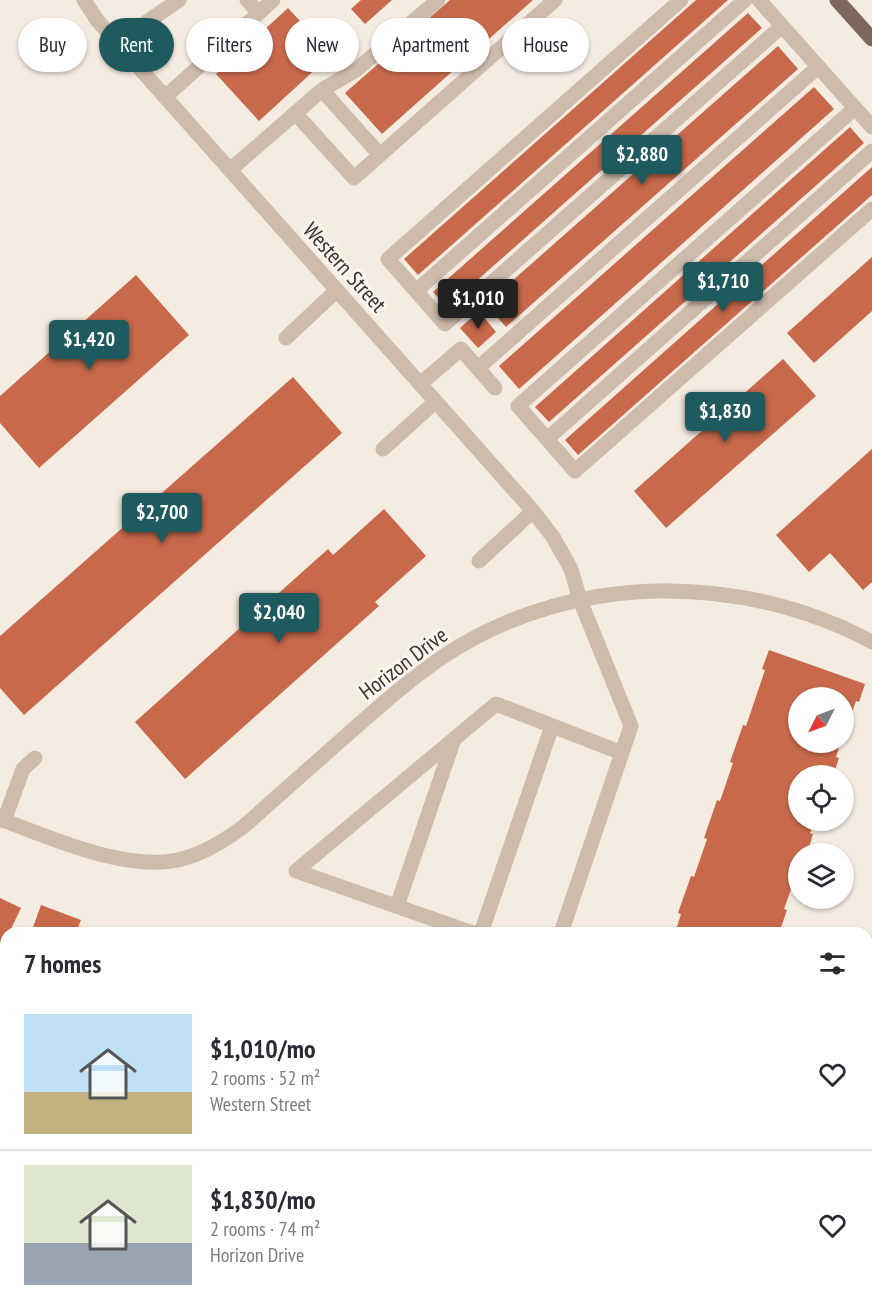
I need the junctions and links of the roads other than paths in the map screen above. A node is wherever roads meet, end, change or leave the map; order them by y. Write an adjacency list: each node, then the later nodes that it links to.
1 (84, 0): 13 (street, Western Street)
2 (179, 0): 12 (street)
3 (247, 0): 11 (street)
4 (273, 0): 11 (street)
5 (438, 0): 18 (street)
6 (555, 0): 24 (street)
7 (681, 0): 28 (street)
8 (746, 0): 28 (street)
9 (759, 0): 14 (street)
10 (837, 0): 15 (main road)
11 (259, 13): 19 (street)
12 (153, 18)
13 (99, 22)
14 (782, 26): 16 (street); 28 (street)
15 (872, 39)
16 (818, 66): 20 (street); 30 (street)
17 (143, 72): 19 (street, Western Street)
18 (322, 90): 21 (street); 24 (street)
19 (165, 97): 25 (street, Western Street)
20 (855, 108): 22 (street); 34 (street)
21 (295, 113): 24 (street); 25 (street)
22 (872, 126)
23 (872, 151): 34 (street)
24 (380, 156)
25 (230, 170): 27 (street, Western Street)
26 (872, 209): 34 (street)
27 (337, 290): 29 (street); 31 (street, Western Street)
28 (416, 291)
29 (286, 338)
30 (478, 368): 31 (street); 32 (street)
31 (420, 384): 33 (street, Western Street)
32 (495, 388)
33 (435, 402): 35 (street); 36 (street, Western Street)
34 (547, 439)
35 (383, 449)
36 (533, 511): 37 (street); 38 (street, Western Street)
37 (479, 561)
38 (580, 600): 39 (street, Horizon Drive); 42 (street, Western Street); 44 (street, Horizon Drive)
39 (872, 642)
40 (552, 726): 41 (street); 42 (street); 47 (street)
41 (454, 739): 45 (street); 45 (street)
42 (622, 753): 48 (street, Western Street)
43 (35, 758): 44 (street)
44 (2, 820)
45 (397, 906): 46 (street)
46 (456, 927)
47 (483, 927)
48 (563, 927)

